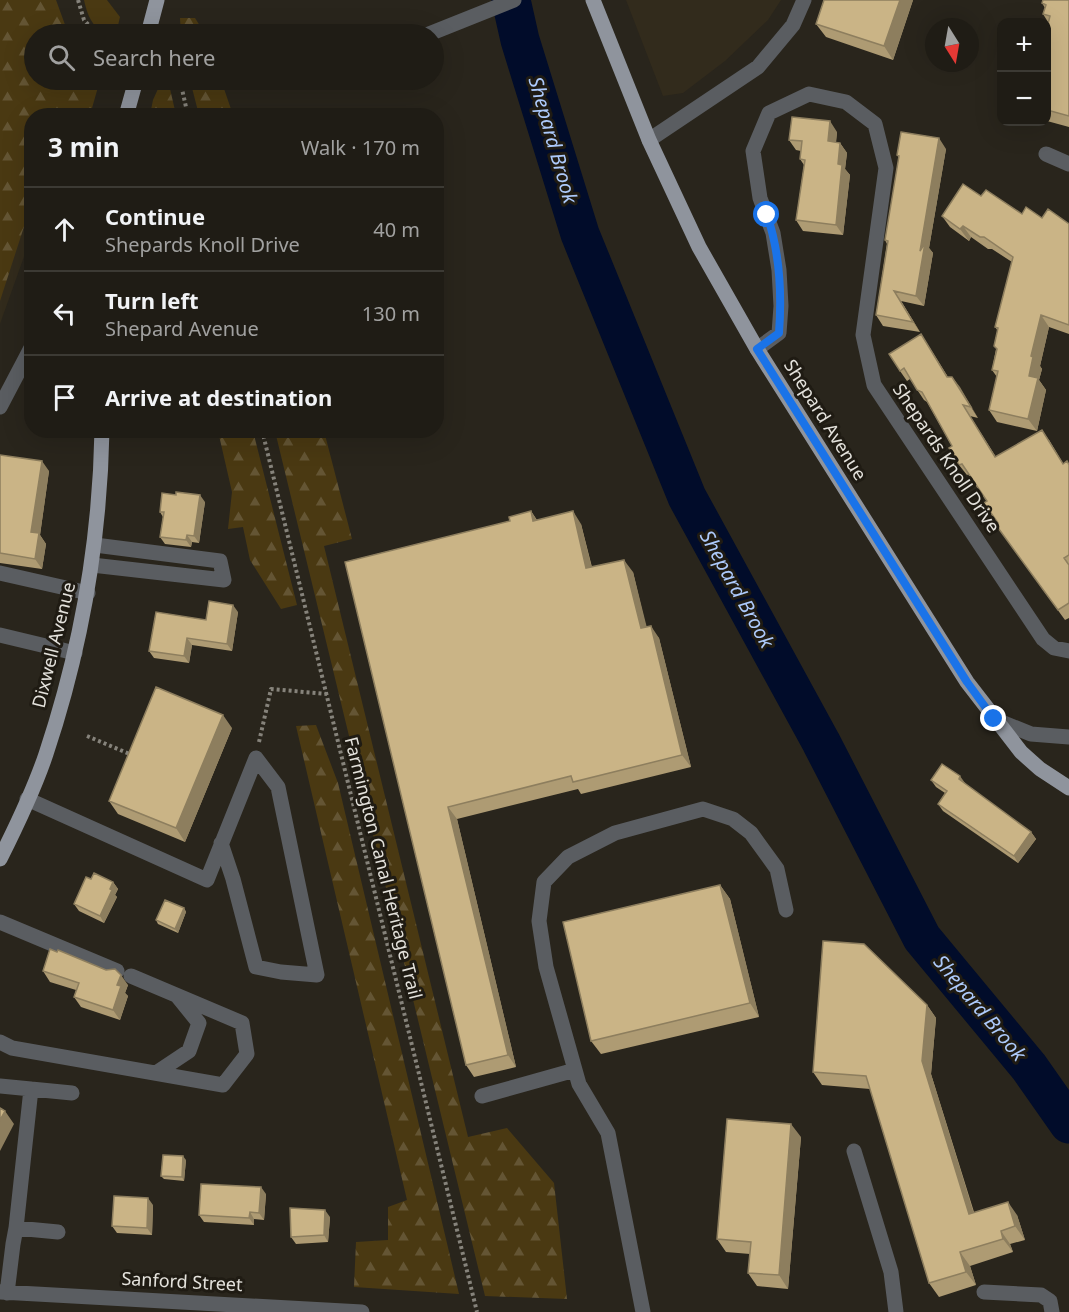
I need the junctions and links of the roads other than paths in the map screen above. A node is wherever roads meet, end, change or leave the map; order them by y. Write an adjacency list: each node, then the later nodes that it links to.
1 (157, 0): 5 (main road)
2 (514, 0): 6 (street)
3 (593, 0): 9 (main road, Shepard Avenue)
4 (804, 0): 9 (street)
5 (151, 24)
6 (444, 29)
7 (133, 90): 8 (main road)
8 (128, 108)
9 (649, 140): 12 (main road, Shepard Avenue)
10 (1046, 154): 11 (street)
11 (1069, 164)
12 (757, 349): 21 (street, Shepards Knoll Drive); 23 (main road, Shepard Avenue)
13 (24, 361): 14 (street)
14 (0, 407)
15 (102, 438): 16 (main road, Dixwell Avenue)
16 (95, 545): 17 (main road, Dixwell Avenue); 17 (street)
17 (92, 565): 19 (main road, Dixwell Avenue)
18 (0, 573): 19 (street)
19 (88, 593): 22 (main road, Dixwell Avenue)
20 (0, 635): 22 (street)
21 (1069, 651)
22 (75, 653): 26 (main road, Dixwell Avenue)
23 (994, 719): 24 (street); 25 (main road, Shepard Avenue)
24 (1069, 737)
25 (1069, 788)
26 (27, 799): 27 (street); 28 (main road, Dixwell Avenue)
27 (221, 843): 27 (street)
28 (0, 859)
29 (786, 910): 33 (street)
30 (0, 922): 31 (street)
31 (177, 996): 34 (street); 34 (street)
32 (0, 1042): 34 (street)
33 (575, 1070): 38 (street); 46 (street)
34 (156, 1073)
35 (0, 1086): 36 (street)
36 (31, 1089): 37 (street); 40 (street)
37 (72, 1093)
38 (482, 1096)
39 (854, 1150): 47 (street)
40 (16, 1228): 41 (street); 42 (street)
41 (58, 1232)
42 (6, 1242): 44 (street)
43 (984, 1292): 48 (street)
44 (4, 1293): 45 (street, Sanford Street)
45 (362, 1312)
46 (643, 1312)
47 (896, 1312)
48 (1052, 1312)

